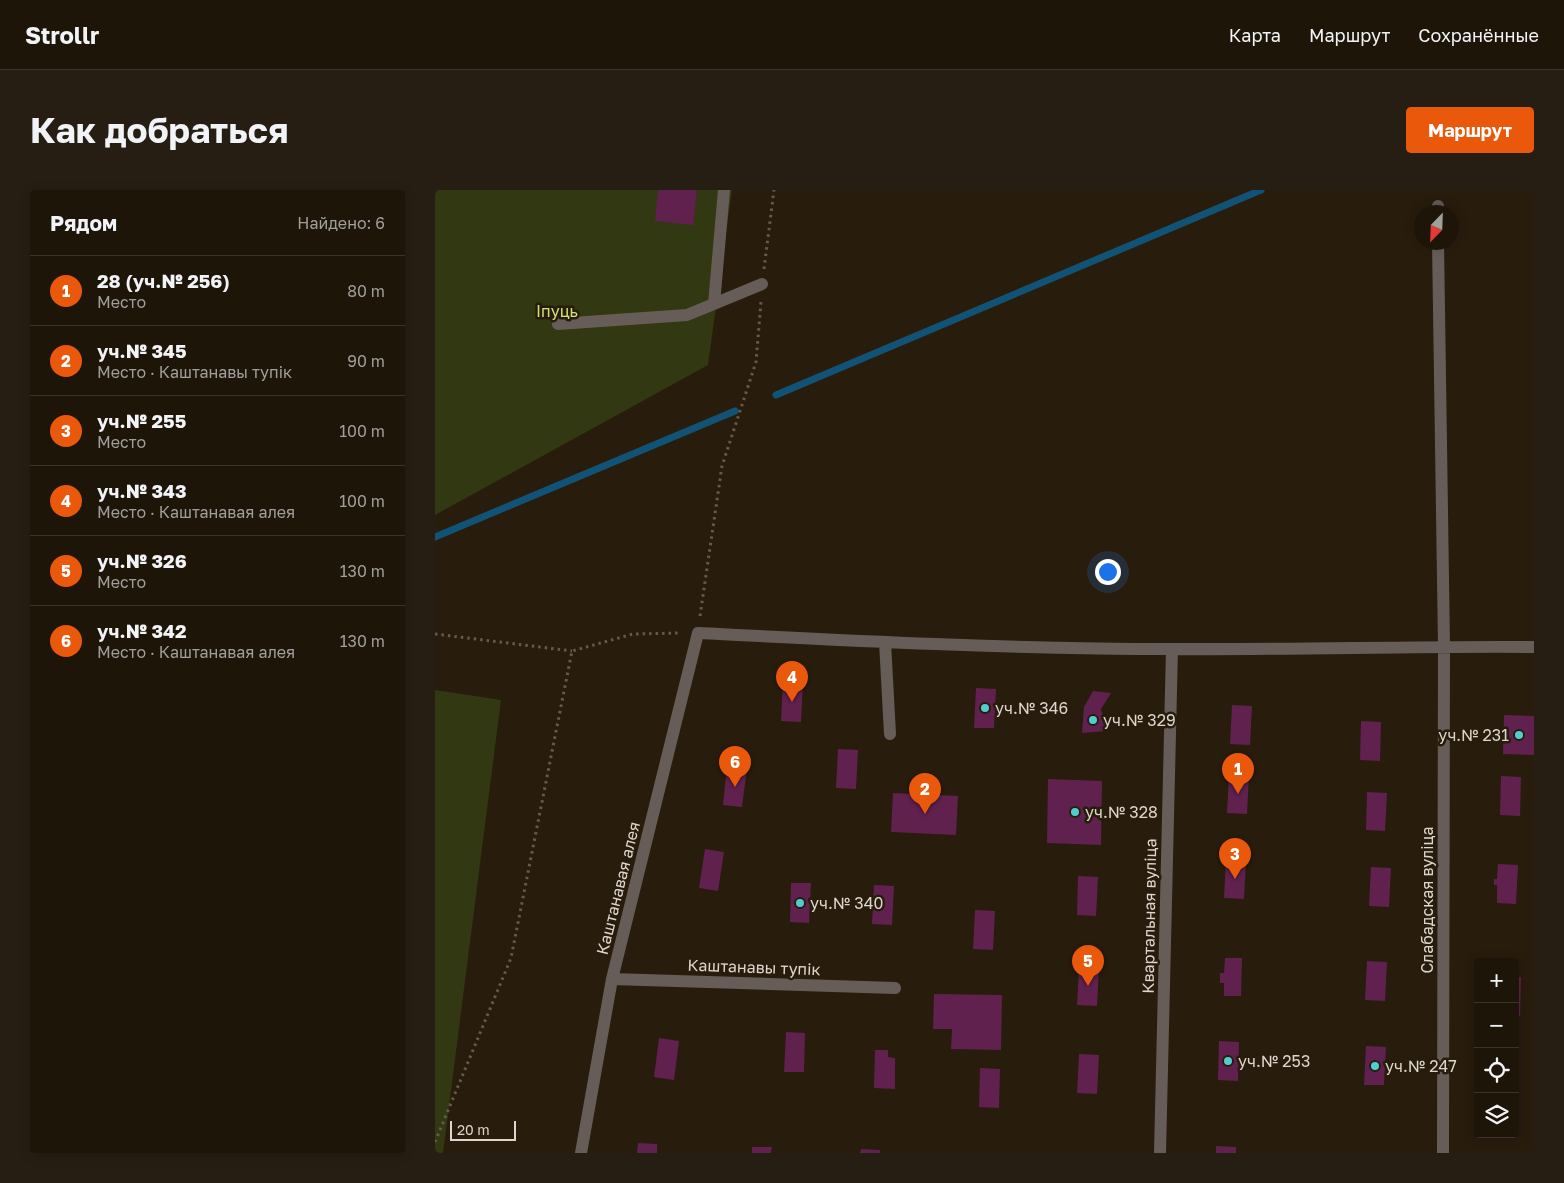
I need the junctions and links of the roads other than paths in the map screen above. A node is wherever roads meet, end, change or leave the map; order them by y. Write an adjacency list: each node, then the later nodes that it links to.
1 (724, 190): 4 (street)
2 (1438, 250): 7 (street, Слабадская вуліца)
3 (762, 284): 4 (street)
4 (714, 304): 5 (street)
5 (558, 324)
6 (885, 642): 9 (street); 10 (street); 11 (street, Каштанавая алея)
7 (1444, 646): 8 (street); 9 (street); 15 (street, Слабадская вуліца)
8 (1534, 648)
9 (1172, 649): 14 (street, Квартальная вуліца)
10 (890, 734)
11 (612, 979): 12 (street, Каштанавы тупік); 13 (street, Каштанавая алея)
12 (895, 988)
13 (581, 1153)
14 (1160, 1153)
15 (1443, 1153)

